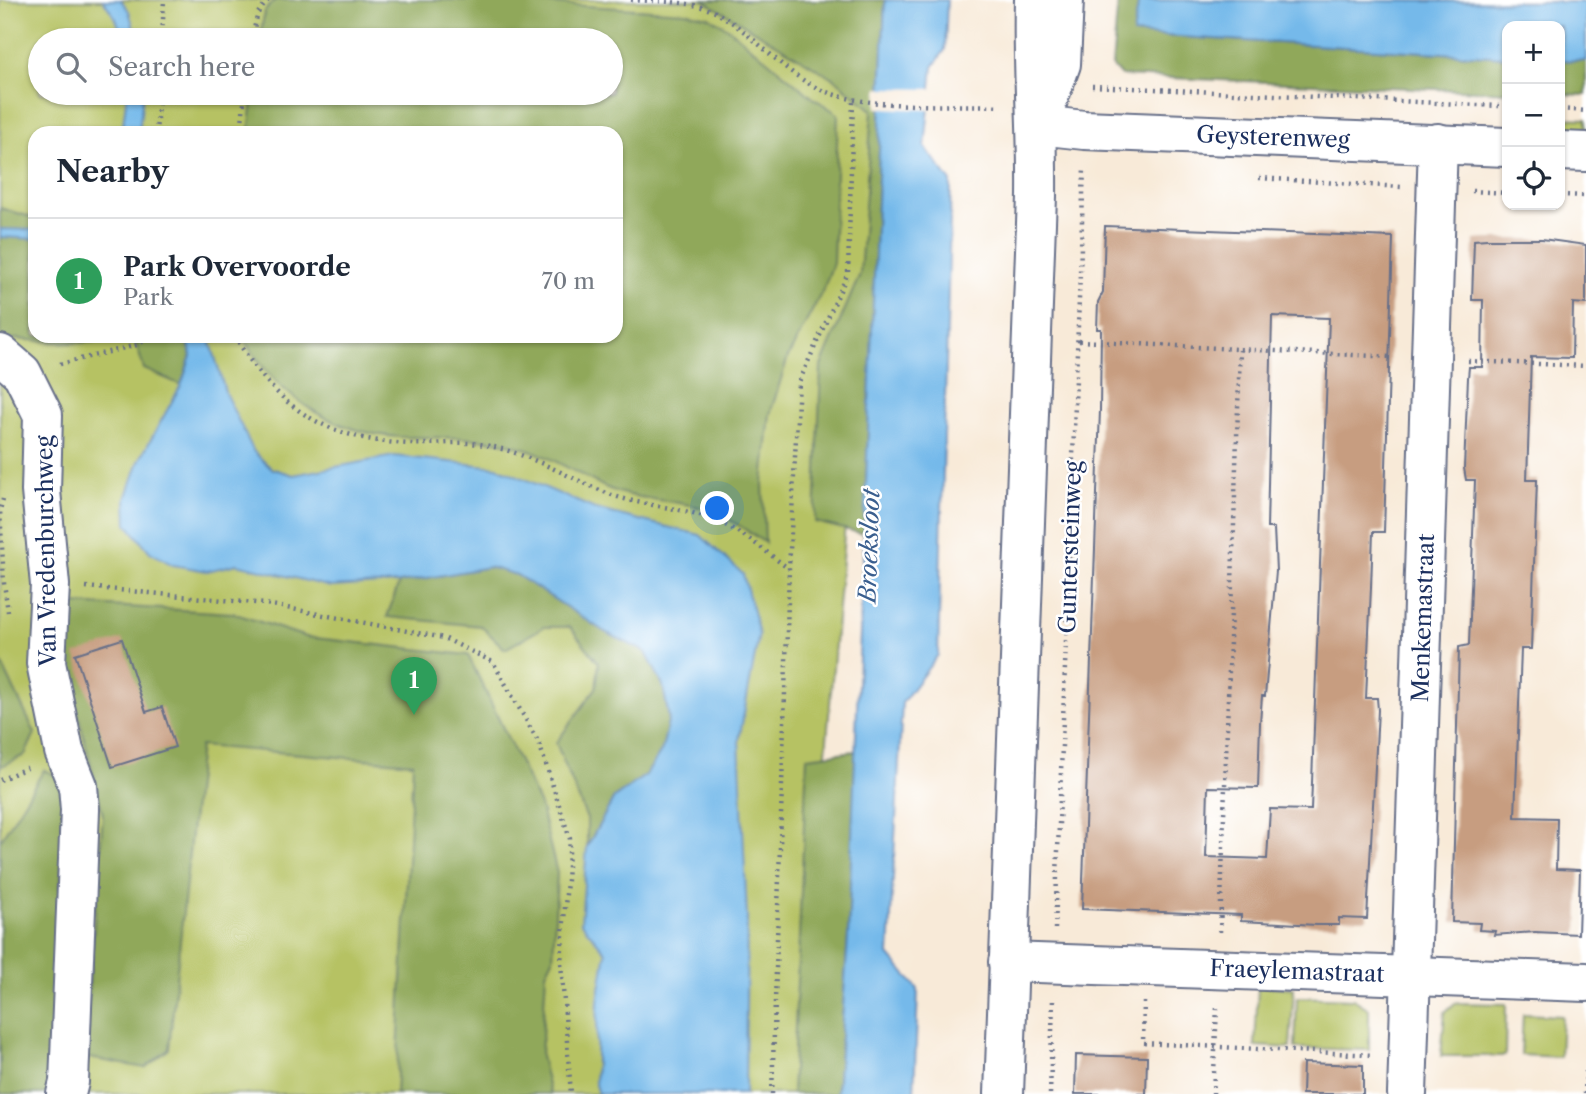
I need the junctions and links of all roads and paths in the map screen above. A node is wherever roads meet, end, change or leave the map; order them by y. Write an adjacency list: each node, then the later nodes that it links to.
1 (164, 0): 6 (path)
2 (268, 0): 7 (path)
3 (631, 0): 10 (path)
4 (1034, 0): 17 (street, Guntersteinweg)
5 (1064, 0): 17 (street, Guntersteinweg)
6 (163, 28)
7 (254, 28)
8 (1087, 75): 9 (path, Guntersteinweg)
9 (1087, 86): 14 (path, Geysterenweg); 22 (path, Guntersteinweg)
10 (853, 101): 13 (path); 38 (path)
11 (158, 105): 18 (path)
12 (244, 105): 19 (path)
13 (1005, 106)
14 (1502, 106)
15 (1565, 109): 16 (path)
16 (1586, 111)
17 (1039, 125): 22 (street, Geysterenweg); 42 (street, Guntersteinweg)
18 (157, 126)
19 (242, 126)
20 (1438, 143): 21 (street, Geysterenweg); 22 (street, Geysterenweg); 27 (street, Menkemastraat)
21 (1502, 147)
22 (1084, 148): 25 (path); 31 (path, Guntersteinweg)
23 (1565, 151): 24 (street)
24 (1586, 152)
25 (1097, 167)
26 (1247, 177): 27 (path, Geysterenweg)
27 (1436, 190): 28 (path, Geysterenweg); 35 (street, Menkemastraat)
28 (1502, 193)
29 (1565, 195): 30 (path)
30 (1586, 196)
31 (1079, 341): 34 (path); 43 (path, Guntersteinweg)
32 (140, 343): 36 (path)
33 (239, 343): 38 (path)
34 (1240, 349): 35 (path); 45 (path)
35 (1431, 359): 37 (path); 46 (street, Menkemastraat)
36 (11, 363): 39 (street, Van Vredenburchweg)
37 (1586, 366)
38 (789, 569): 53 (path)
39 (50, 584): 51 (street, Van Vredenburchweg); 52 (path)
40 (2, 779): 41 (path)
41 (0, 786)
42 (1009, 962): 43 (street, Fraeylemastraat); 54 (street, Guntersteinweg)
43 (1054, 964): 44 (street, Fraeylemastraat); 55 (path, Guntersteinweg)
44 (1146, 966): 45 (street, Fraeylemastraat); 48 (path)
45 (1219, 968): 46 (street, Fraeylemastraat); 48 (path)
46 (1412, 975): 47 (street, Fraeylemastraat); 50 (street, Menkemastraat)
47 (1586, 982)
48 (1215, 1048): 50 (path); 56 (path)
49 (1586, 1070): 57 (path)
50 (1408, 1075)
51 (66, 1094)
52 (571, 1094)
53 (772, 1094)
54 (1004, 1094)
55 (1050, 1094)
56 (1213, 1094)
57 (1585, 1094)

